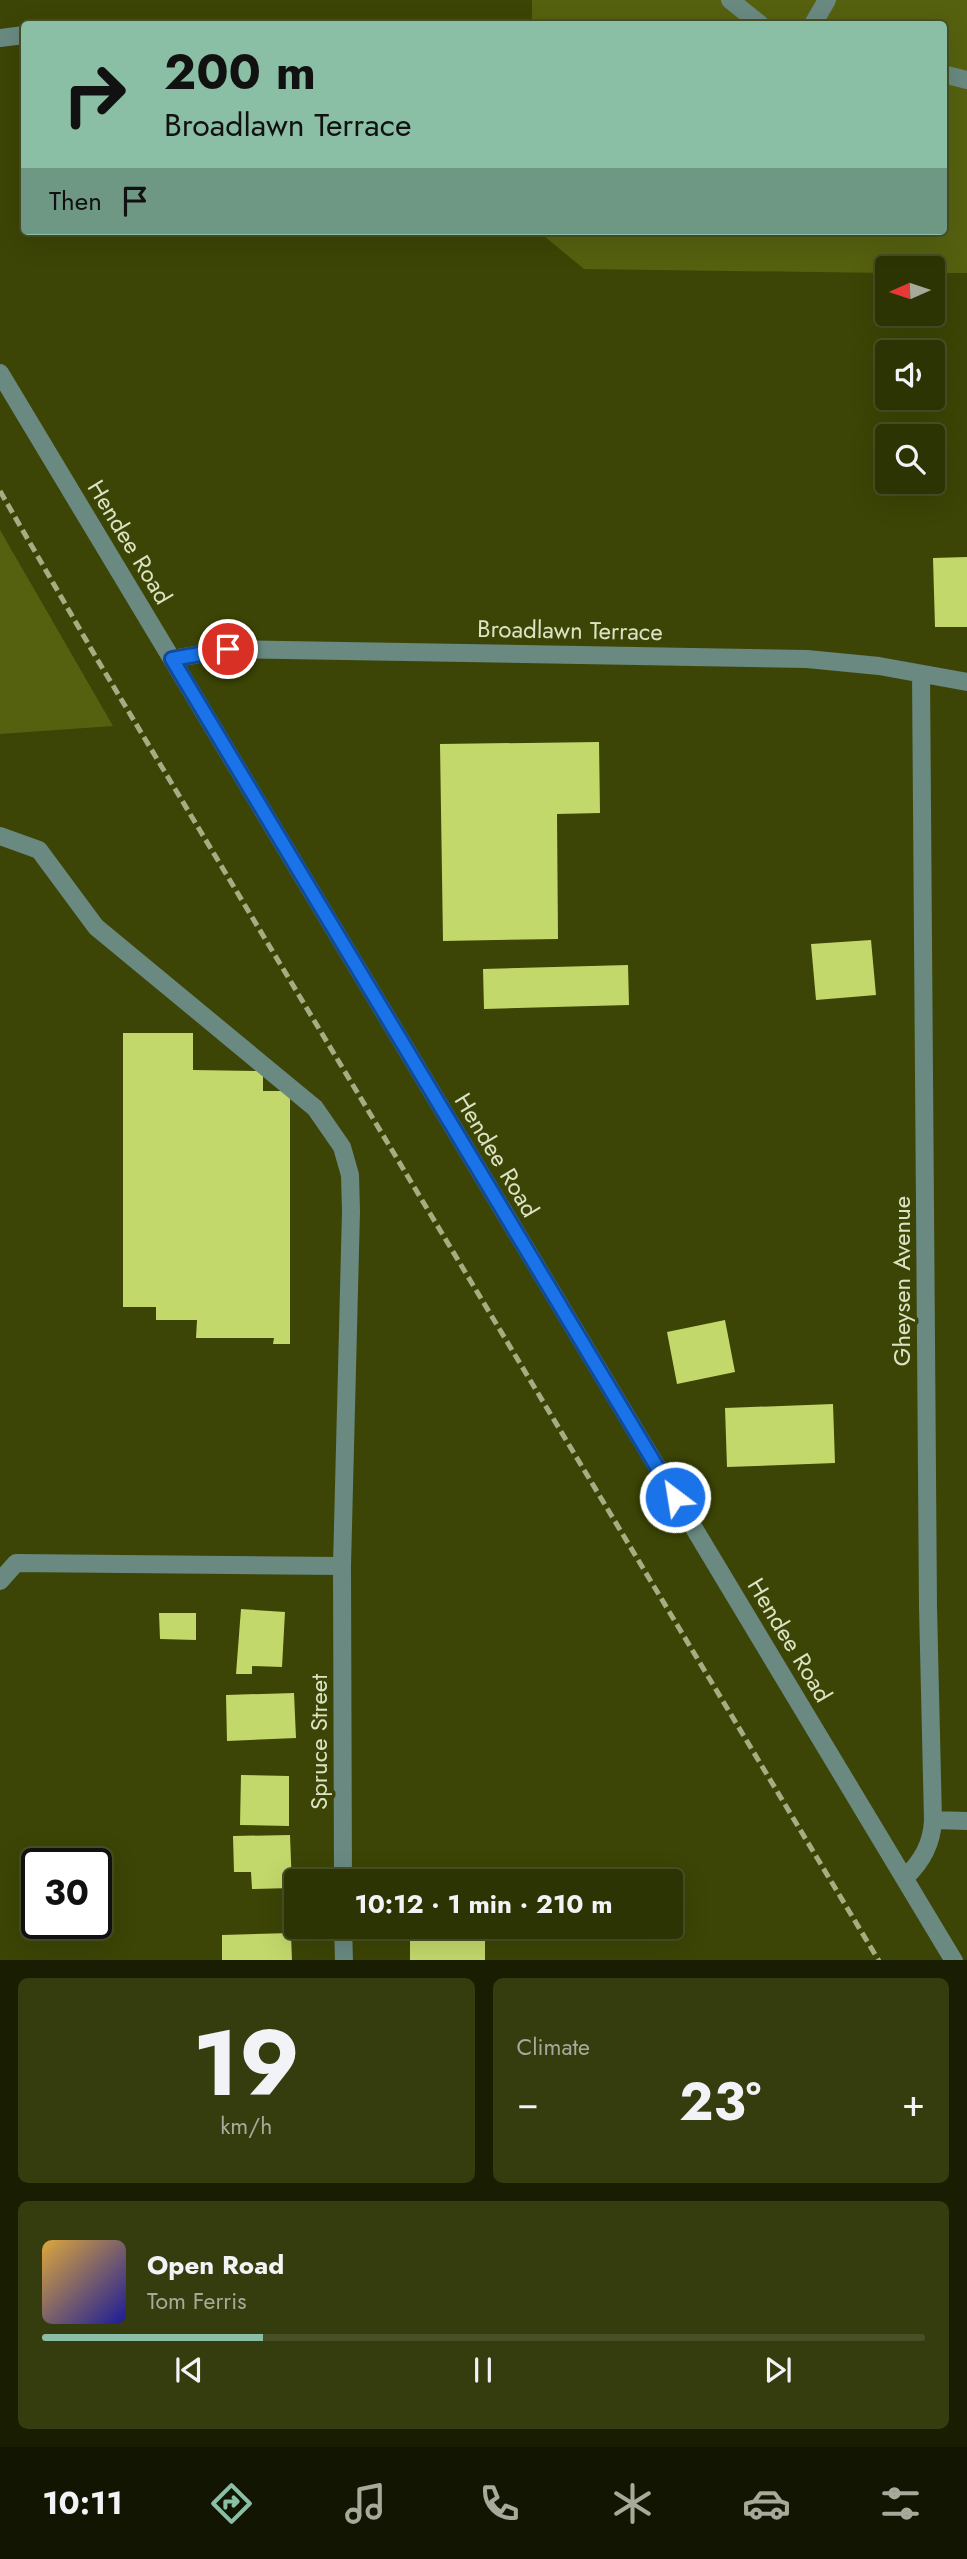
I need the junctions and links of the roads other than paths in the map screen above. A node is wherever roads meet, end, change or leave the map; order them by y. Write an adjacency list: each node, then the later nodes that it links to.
1 (730, 0): 3 (street)
2 (827, 0): 4 (street)
3 (756, 21)
4 (815, 21)
5 (21, 35): 6 (street)
6 (0, 38)
7 (947, 75): 8 (street)
8 (967, 80)
9 (0, 373): 10 (street, Hendee Road)
10 (172, 659): 11 (street, Broadlawn Terrace); 19 (street, Hendee Road)
11 (921, 674): 12 (street, Broadlawn Terrace); 16 (street, Gheysen Avenue)
12 (967, 682)
13 (0, 836): 14 (street, Spruce Street)
14 (342, 1566): 15 (street); 18 (street, Spruce Street)
15 (0, 1581)
16 (933, 1820): 17 (street); 19 (street, Gheysen Avenue)
17 (967, 1821)
18 (343, 1869)
19 (905, 1878): 22 (street, Hendee Road)
20 (343, 1939): 21 (street)
21 (344, 1960)
22 (953, 1960)

